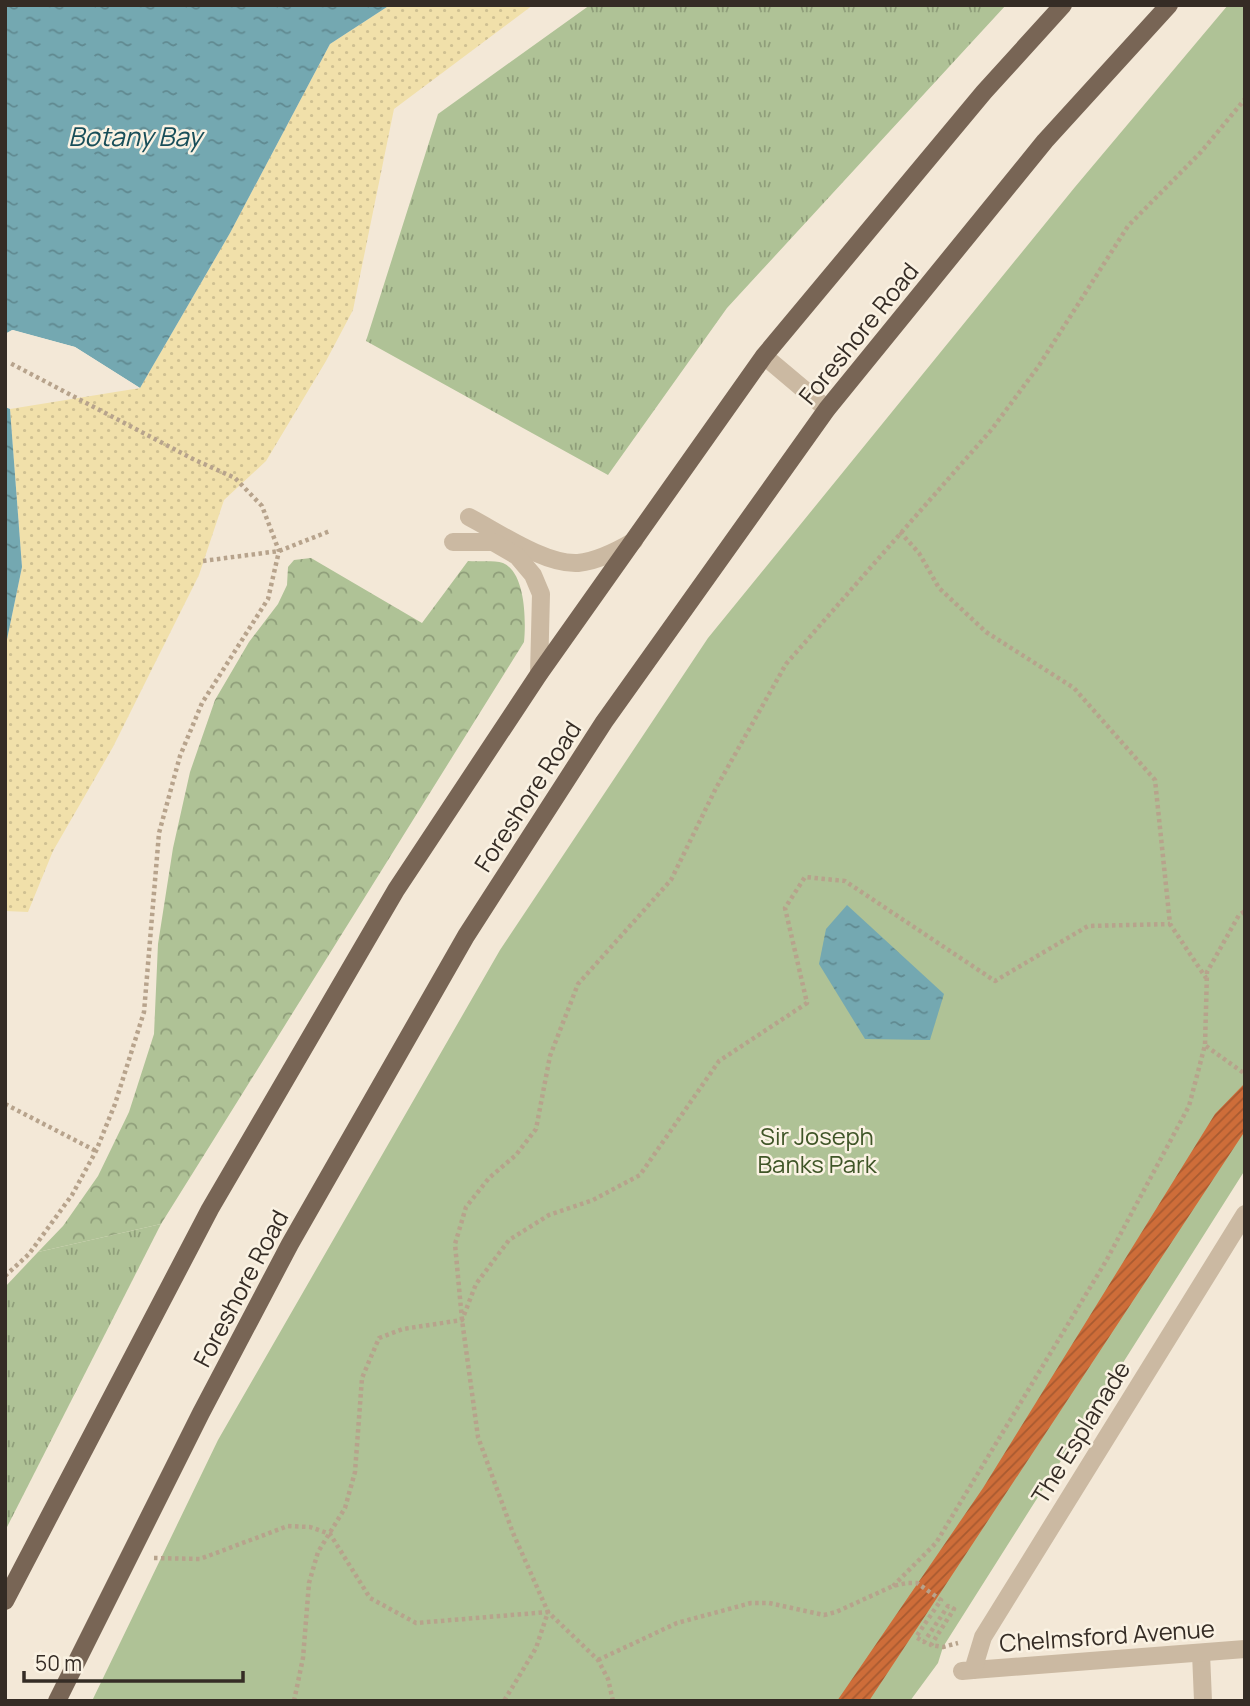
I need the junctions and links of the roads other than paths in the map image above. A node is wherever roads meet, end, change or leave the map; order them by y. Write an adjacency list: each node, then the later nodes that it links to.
1 (1063, 5): 3 (main road)
2 (1169, 5): 4 (main road, Foreshore Road)
3 (764, 356): 4 (street); 6 (main road)
4 (827, 409): 14 (main road, Foreshore Road)
5 (469, 517): 6 (street)
6 (634, 541): 8 (main road)
7 (453, 542): 8 (street)
8 (539, 674): 10 (main road)
9 (1245, 1214): 13 (street, The Esplanade)
10 (5, 1601)
11 (1245, 1649): 12 (street, Chelmsford Avenue)
12 (1201, 1653): 13 (street, Chelmsford Avenue); 15 (street)
13 (968, 1671)
14 (57, 1701)
15 (1203, 1701)

